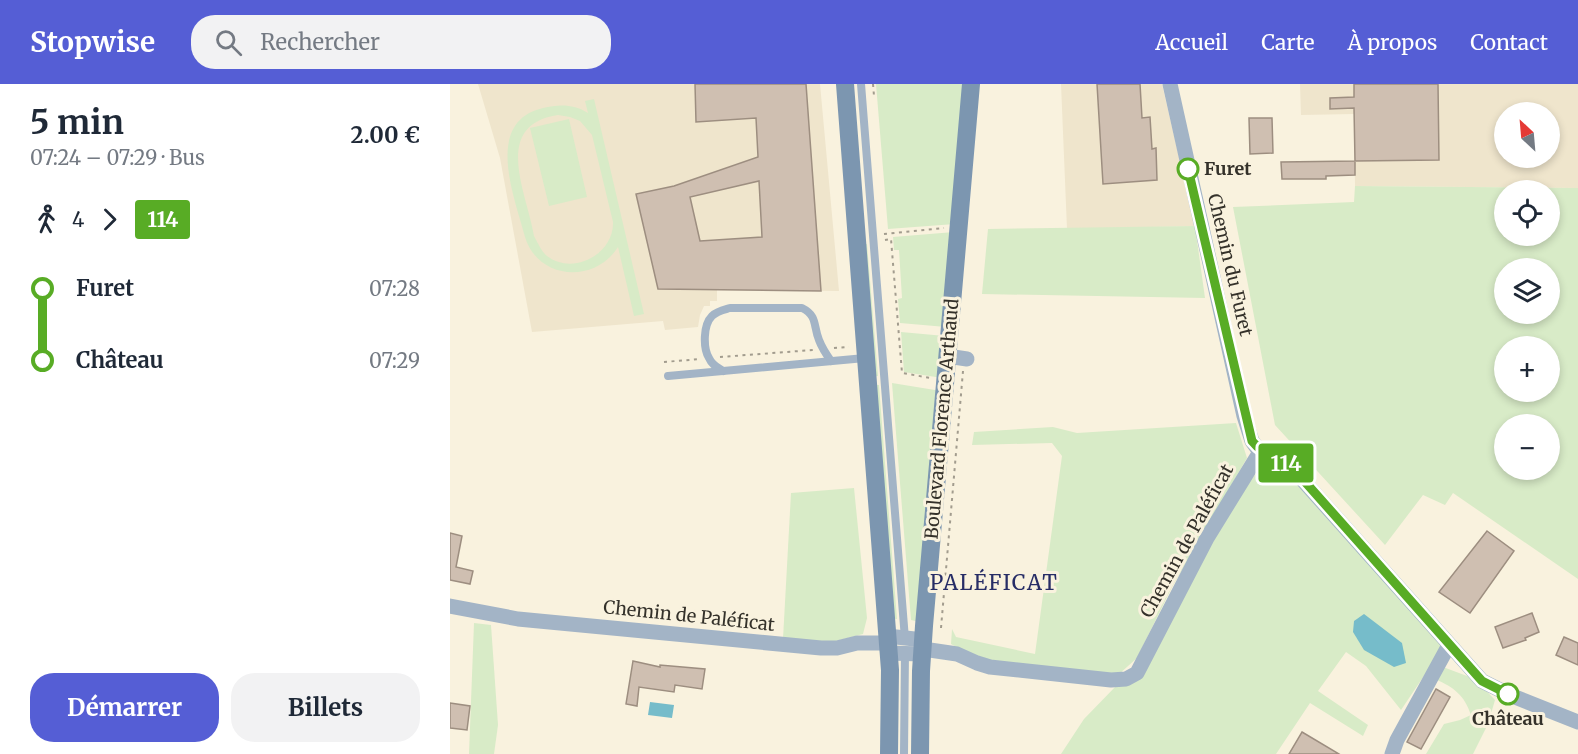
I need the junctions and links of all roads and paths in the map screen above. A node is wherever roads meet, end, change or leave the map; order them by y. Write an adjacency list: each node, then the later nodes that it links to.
1 (845, 84): 10 (street, Boulevard Florence Arthaud)
2 (861, 84): 8 (lane, Boulevard Florence Arthaud)
3 (873, 84): 6 (path)
4 (971, 84): 7 (street, Boulevard Florence Arthaud)
5 (1170, 84): 19 (street, Chemin du Furet)
6 (874, 96)
7 (959, 228): 8 (path); 11 (street, Boulevard Florence Arthaud)
8 (874, 238): 18 (path); 21 (lane, Boulevard Florence Arthaud)
9 (823, 349): 10 (path); 12 (path); 12 (lane); 14 (lane)
10 (865, 352): 14 (lane); 23 (street, Boulevard Florence Arthaud)
11 (947, 356): 13 (street); 18 (street, Boulevard Florence Arthaud)
12 (709, 358): 15 (path); 16 (lane)
13 (967, 359)
14 (831, 361): 16 (lane)
15 (664, 362)
16 (723, 371): 17 (lane)
17 (668, 376)
18 (945, 381): 23 (street, Boulevard Florence Arthaud)
19 (1260, 452): 22 (street); 23 (street, Chemin de Paléficat)
20 (450, 606): 23 (street, Chemin de Paléficat)
21 (905, 638): 23 (street)
22 (1449, 645): 24 (street); 28 (street)
23 (905, 647): 25 (street, Boulevard Florence Arthaud); 26 (lane, Boulevard Florence Arthaud); 27 (street, Boulevard Florence Arthaud)
24 (1578, 722)
25 (889, 754)
26 (904, 754)
27 (920, 754)
28 (1392, 754)

